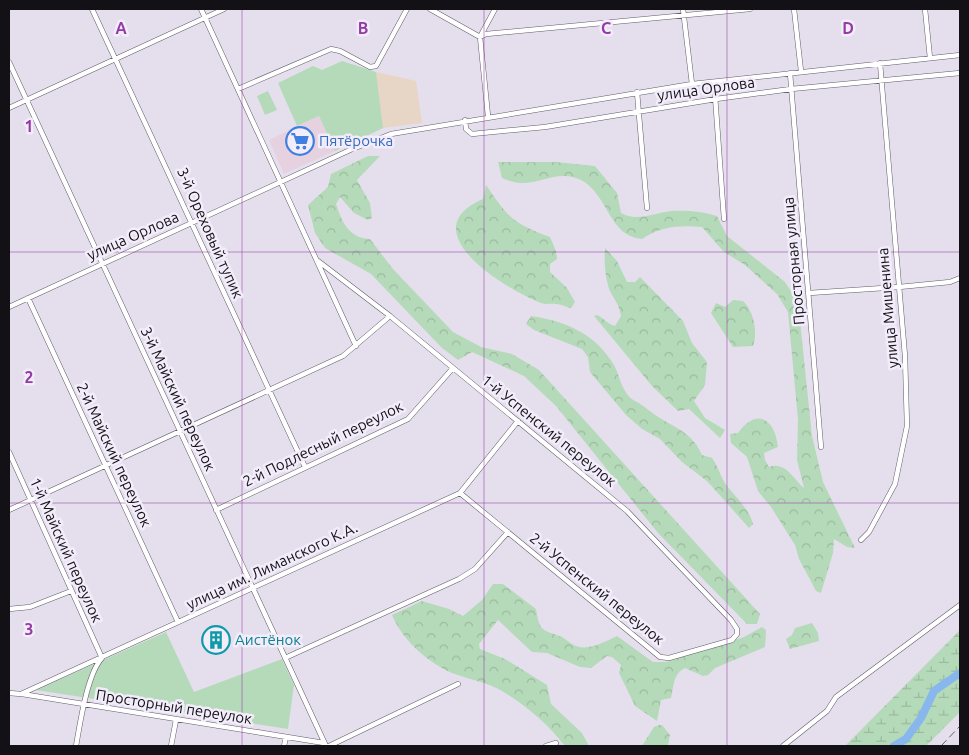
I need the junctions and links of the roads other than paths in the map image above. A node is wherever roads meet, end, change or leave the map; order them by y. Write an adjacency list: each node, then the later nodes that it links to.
1 (92, 9): 16 (street, 3-й Ореховый тупик)
2 (201, 9): 12 (street, 1-й Успенский переулок)
3 (224, 9): 12 (street)
4 (406, 9): 25 (street)
5 (430, 9): 13 (street)
6 (496, 9): 13 (street)
7 (683, 9): 11 (street)
8 (750, 9): 11 (street)
9 (794, 9): 19 (street)
10 (925, 9): 15 (street)
11 (684, 16): 13 (street); 24 (street)
12 (206, 18): 16 (street); 25 (street, 1-й Успенский переулок)
13 (480, 36): 32 (street)
14 (960, 55): 15 (street, улица Орлова)
15 (930, 58): 18 (street, улица Орлова)
16 (115, 59): 29 (street); 37 (street, 3-й Ореховый тупик)
17 (9, 62): 29 (street, 3-й Майский переулок)
18 (880, 63): 19 (street, улица Орлова); 23 (street, улица Мишенина)
19 (801, 71): 20 (street, улица Орлова)
20 (790, 73): 22 (street, улица Орлова); 26 (street, Просторная улица)
21 (960, 73): 23 (street, улица Орлова)
22 (714, 82): 24 (street, улица Орлова); 28 (street)
23 (882, 82): 26 (street, улица Орлова); 41 (street, улица Мишенина)
24 (692, 84): 27 (street, улица Орлова)
25 (238, 89): 34 (street, 1-й Успенский переулок)
26 (791, 90): 28 (street, улица Орлова); 42 (street, Просторная улица)
27 (637, 92): 31 (street); 32 (street, улица Орлова)
28 (716, 99): 31 (street, улица Орлова); 36 (street)
29 (26, 100): 30 (street); 39 (street, 3-й Майский переулок)
30 (9, 108)
31 (639, 111): 33 (street, улица Орлова); 35 (street)
32 (488, 116): 33 (street, улица Орлова)
33 (465, 120): 34 (street, улица Орлова)
34 (281, 181): 37 (street, улица Орлова); 38 (street, 1-й Успенский переулок)
35 (647, 208)
36 (724, 219)
37 (191, 224): 39 (street, улица Орлова); 48 (street, 3-й Ореховый тупик)
38 (318, 261): 45 (street, 1-й Успенский переулок); 46 (street, 1-й Успенский переулок)
39 (101, 264): 43 (street, улица Орлова); 50 (street, 3-й Майский переулок)
40 (960, 278): 41 (street)
41 (899, 287): 42 (street); 60 (street, улица Мишенина)
42 (809, 293): 51 (street, Просторная улица)
43 (28, 298): 44 (street, улица Орлова); 53 (street, 2-й Майский переулок)
44 (9, 307)
45 (390, 316): 46 (street); 47 (street, 1-й Успенский переулок)
46 (356, 346): 48 (street)
47 (453, 368): 49 (street, 1-й Успенский переулок); 54 (street, 2-й Подлесный переулок)
48 (268, 390): 50 (street); 54 (street, 3-й Ореховый тупик)
49 (518, 421): 55 (street, улица им. Лиманского К.А.); 66 (street, 1-й Успенский переулок)
50 (179, 431): 53 (street); 58 (street, 3-й Майский переулок)
51 (821, 447)
52 (9, 452): 56 (street, 1-й Майский переулок)
53 (105, 466): 56 (street); 65 (street, 2-й Майский переулок)
54 (305, 467): 58 (street, 2-й Подлесный переулок)
55 (460, 494): 59 (street, 2-й Успенский переулок); 61 (street, улица им. Лиманского К.А.)
56 (30, 500): 57 (street); 62 (street, 1-й Майский переулок)
57 (9, 510)
58 (216, 510): 61 (street, 3-й Майский переулок)
59 (508, 532): 66 (street, 2-й Успенский переулок); 68 (street)
60 (861, 540)
61 (252, 589): 65 (street, улица им. Лиманского К.А.); 68 (street, 3-й Майский переулок)
62 (71, 591): 64 (street); 67 (street, 1-й Майский переулок)
63 (960, 605): 81 (street)
64 (9, 609)
65 (178, 622): 67 (street, улица им. Лиманского К.А.)
66 (732, 640)
67 (102, 658): 71 (street, улица им. Лиманского К.А.); 72 (street)
68 (285, 658): 76 (street, 3-й Майский переулок)
69 (458, 684): 76 (street)
70 (9, 693): 71 (street, улица им. Лиманского К.А.)
71 (21, 694): 72 (street, Просторный переулок)
72 (84, 705): 73 (street, Просторный переулок); 77 (street)
73 (176, 720): 74 (street, Просторный переулок); 78 (street)
74 (286, 738): 76 (street, Просторный переулок); 79 (street)
75 (556, 743): 80 (street)
76 (326, 745)
77 (76, 746)
78 (171, 746)
79 (284, 746)
80 (546, 746)
81 (783, 746)

